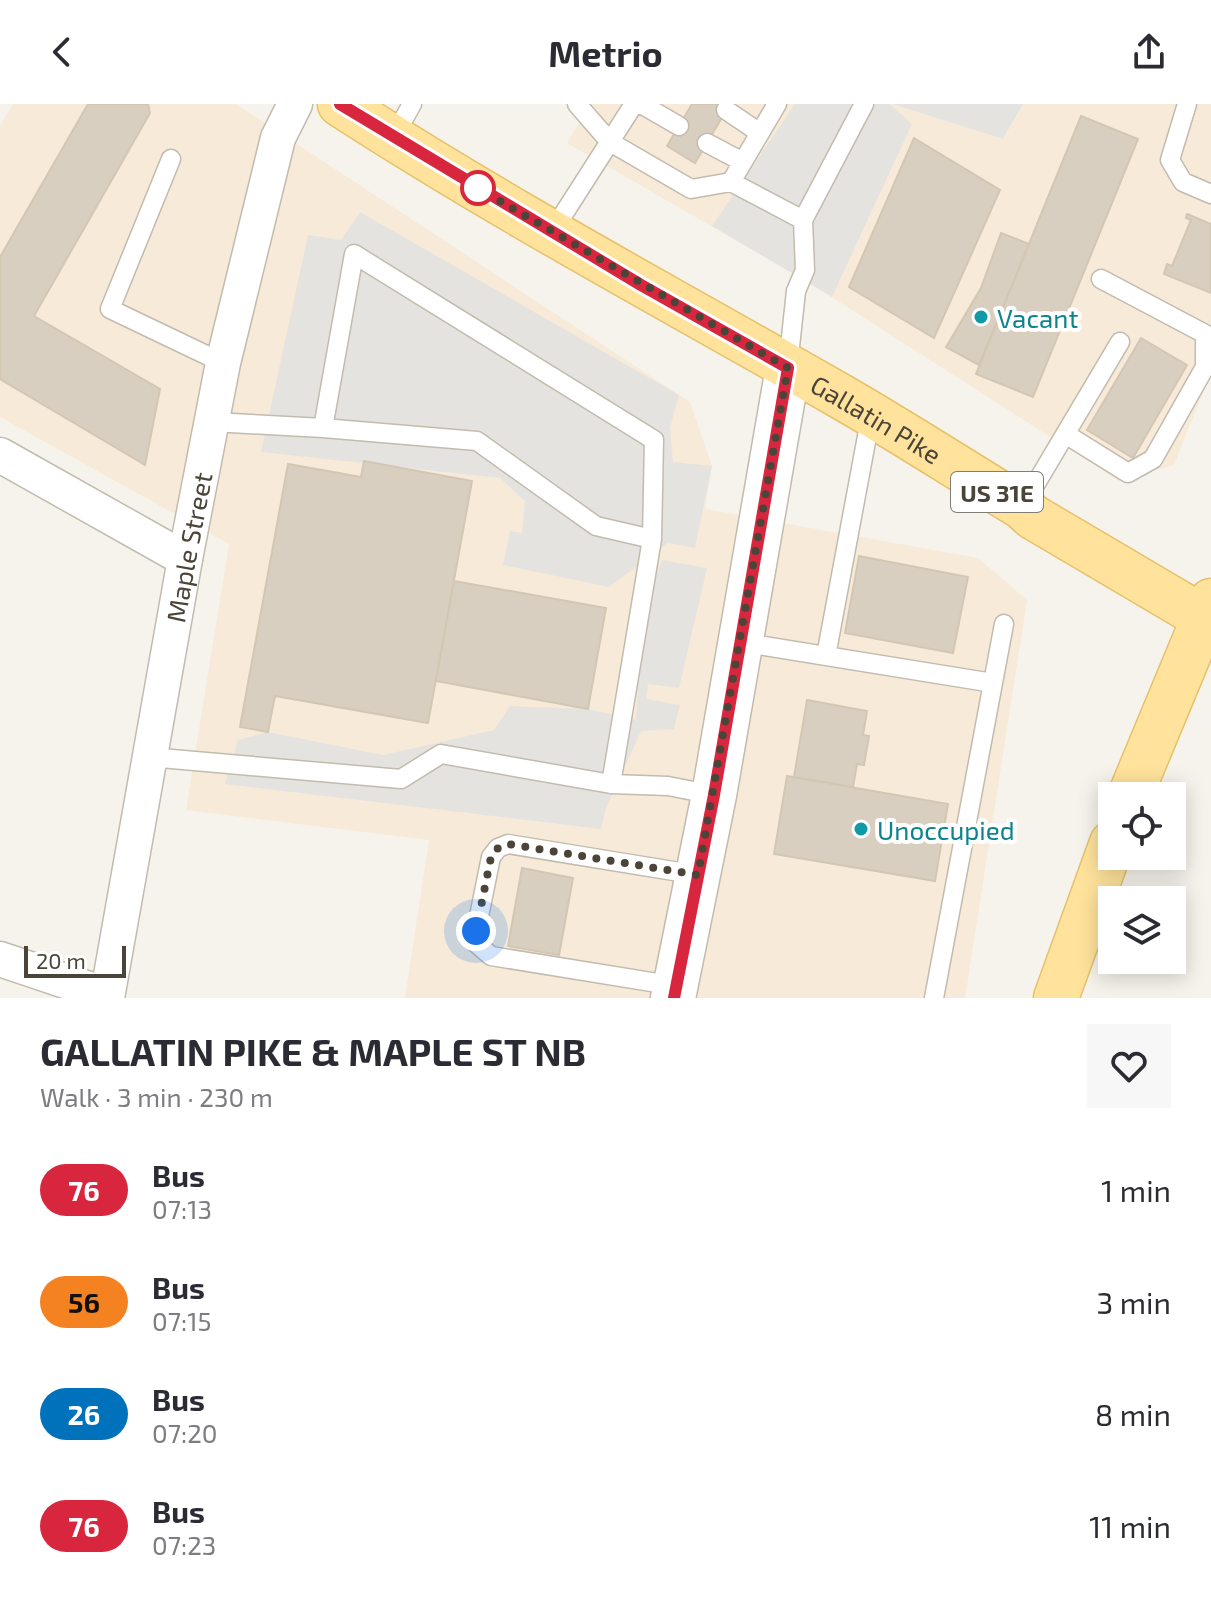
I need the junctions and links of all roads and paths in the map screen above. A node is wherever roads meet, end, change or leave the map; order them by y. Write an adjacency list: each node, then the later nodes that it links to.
1 (295, 104): 23 (street, Maple Street)
2 (340, 104): 10 (main road, Gallatin Pike / US 31E)
3 (577, 104): 13 (lane)
4 (634, 104): 13 (lane)
5 (641, 104): 11 (lane)
6 (777, 104): 12 (lane)
7 (864, 104): 19 (lane)
8 (1187, 104): 18 (lane)
9 (726, 110): 12 (lane)
10 (402, 121): 20 (main road, Gallatin Pike / US 31E)
11 (679, 126)
12 (760, 133): 16 (lane)
13 (610, 142): 17 (lane); 20 (lane)
14 (707, 143): 16 (lane)
15 (171, 159): 23 (lane)
16 (743, 162): 17 (lane)
17 (731, 182): 19 (lane)
18 (1211, 194)
19 (803, 220): 24 (lane)
20 (552, 232): 24 (main road, Gallatin Pike / US 31E)
21 (1101, 279): 25 (lane)
22 (1120, 342): 29 (lane)
23 (223, 363): 27 (street, Maple Street)
24 (788, 368): 26 (main road, Gallatin Pike / US 31E); 36 (street)
25 (1208, 368): 29 (lane)
26 (871, 415): 31 (main road, Gallatin Pike / US 31E); 37 (lane)
27 (212, 422): 28 (lane); 33 (street, Maple Street)
28 (323, 428): 32 (lane); 32 (lane)
29 (1067, 435): 31 (lane)
30 (0, 455): 33 (street)
31 (1022, 507): 34 (main road, Gallatin Pike / US 31E)
32 (652, 539): 41 (lane)
33 (185, 559): 39 (street, Maple Street)
34 (1208, 614): 40 (main road)
35 (1004, 624): 38 (lane)
36 (740, 642): 37 (lane); 42 (street)
37 (826, 656): 38 (lane)
38 (993, 683): 48 (lane)
39 (149, 757): 41 (lane); 47 (street, Maple Street)
40 (1136, 782)
41 (611, 784): 42 (lane)
42 (714, 795): 44 (street)
43 (1102, 870): 49 (main road)
44 (698, 875): 46 (street); 46 (lane)
45 (0, 959): 47 (street)
46 (675, 992)
47 (107, 997)
48 (934, 998)
49 (1056, 998)

